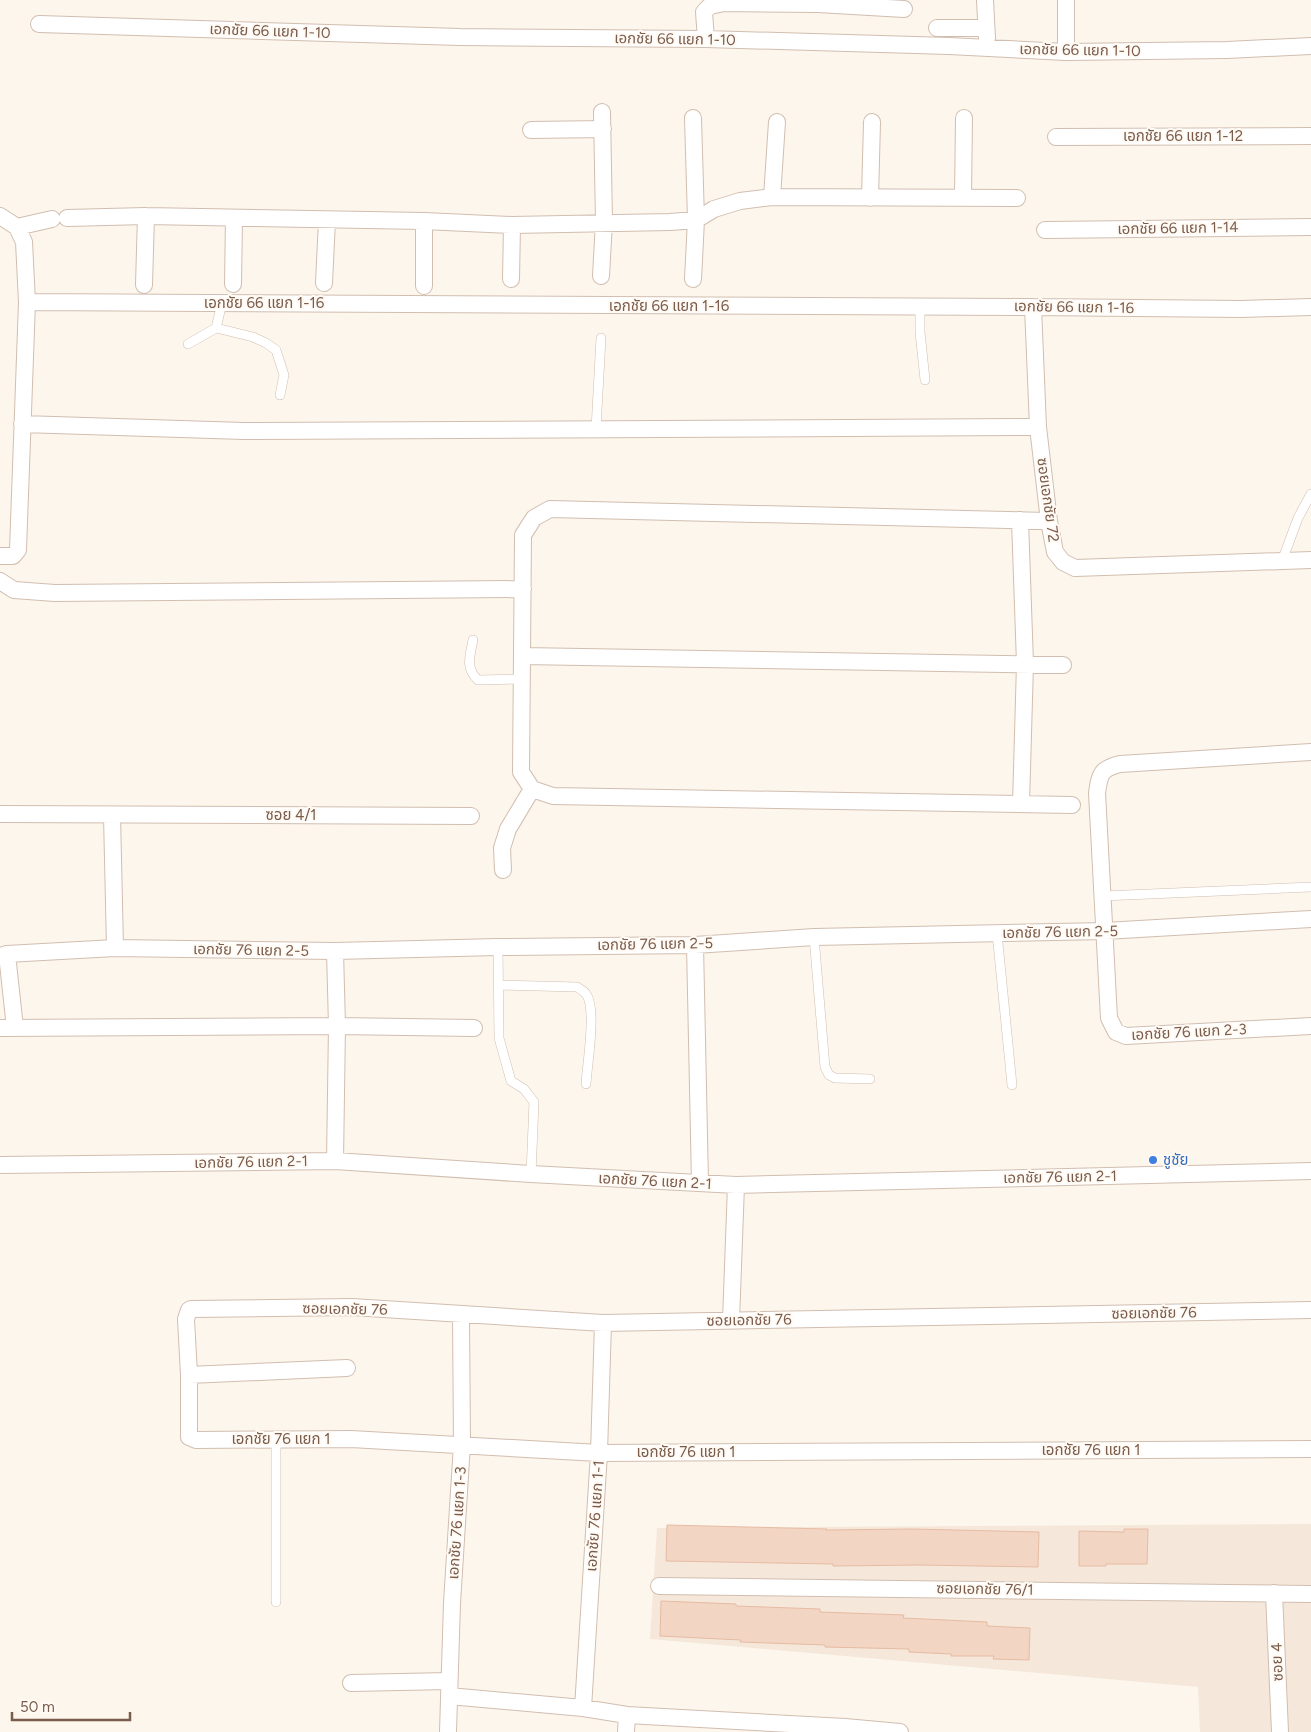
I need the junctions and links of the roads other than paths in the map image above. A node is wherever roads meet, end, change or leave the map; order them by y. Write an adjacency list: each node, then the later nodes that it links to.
1 (984, 0): 6 (street)
2 (1066, 0): 10 (street)
3 (904, 9): 7 (street)
4 (39, 24): 7 (street, เอกชัย 66 แยก 1-10)
5 (937, 28): 6 (street)
6 (986, 28): 9 (street)
7 (706, 39): 9 (street, เอกชัย 66 แยก 1-10)
8 (1311, 46): 10 (street, เอกชัย 66 แยก 1-10)
9 (987, 48): 10 (street, เอกชัย 66 แยก 1-10)
10 (1066, 52)
11 (602, 112): 16 (street)
12 (693, 118): 28 (street)
13 (964, 118): 22 (street)
14 (777, 122): 20 (street)
15 (872, 122): 21 (street)
16 (603, 128): 17 (street); 30 (street)
17 (531, 130)
18 (1311, 136): 19 (street, เอกชัย 66 แยก 1-12)
19 (1056, 137)
20 (772, 197): 21 (street); 28 (street)
21 (870, 198): 22 (street)
22 (963, 198): 23 (street)
23 (1017, 198)
24 (0, 216): 32 (street)
25 (146, 216): 26 (street); 32 (street); 40 (street)
26 (234, 218): 27 (street); 39 (street)
27 (327, 220): 29 (street); 38 (street)
28 (696, 220): 30 (street); 37 (street)
29 (424, 221): 31 (street); 41 (street)
30 (604, 222): 31 (street); 35 (street)
31 (512, 225): 36 (street)
32 (17, 227): 42 (street)
33 (1311, 227): 34 (street, เอกชัย 66 แยก 1-14)
34 (1045, 230)
35 (601, 276)
36 (511, 278)
37 (694, 279)
38 (324, 283)
39 (233, 284)
40 (144, 285)
41 (424, 286)
42 (27, 302): 43 (street, เอกชัย 66 แยก 1-16); 52 (street)
43 (222, 303): 44 (street, เอกชัย 66 แยก 1-16); 47 (lane)
44 (920, 307): 45 (street, เอกชัย 66 แยก 1-16); 50 (lane)
45 (1033, 307): 46 (street, เอกชัย 66 แยก 1-16); 53 (street, ซอยเอกชัย 72)
46 (1311, 307)
47 (216, 328): 49 (lane); 51 (lane)
48 (601, 338): 54 (lane)
49 (188, 344)
50 (925, 380)
51 (280, 395)
52 (22, 424): 54 (street); 58 (street)
53 (1038, 427): 54 (street); 57 (street, ซอยเอกชัย 72)
54 (596, 429)
55 (1311, 494): 60 (lane)
56 (1020, 520): 57 (street); 62 (street); 65 (street)
57 (1049, 521): 60 (street, ซอยเอกชัย 72)
58 (0, 556)
59 (1311, 560): 60 (street, ซอยเอกชัย 72)
60 (1282, 561)
61 (0, 580): 62 (street)
62 (523, 589): 64 (street)
63 (473, 640): 67 (lane)
64 (522, 656): 65 (street); 67 (street)
65 (1025, 664): 66 (street); 70 (street)
66 (1063, 665)
67 (522, 680): 69 (street)
68 (1311, 752): 77 (street, เอกชัย 76 แยก 2-3)
69 (532, 789): 70 (street); 75 (street)
70 (1021, 804): 71 (street)
71 (1072, 805)
72 (0, 814): 73 (street, ซอย 4/1)
73 (112, 815): 74 (street, ซอย 4/1); 84 (street)
74 (471, 816)
75 (504, 870)
76 (1311, 887): 77 (lane)
77 (1104, 896): 79 (street, เอกชัย 76 แยก 2-3)
78 (1311, 919): 79 (street, เอกชัย 76 แยก 2-5)
79 (1105, 931): 80 (street, เอกชัย 76 แยก 2-5); 89 (street, เอกชัย 76 แยก 2-3)
80 (998, 933): 81 (street, เอกชัย 76 แยก 2-5); 94 (lane)
81 (814, 937): 82 (street, เอกชัย 76 แยก 2-5); 92 (lane)
82 (695, 945): 83 (street, เอกชัย 76 แยก 2-5); 99 (street)
83 (498, 946): 85 (street, เอกชัย 76 แยก 2-5); 87 (lane)
84 (115, 948): 85 (street, เอกชัย 76 แยก 2-5); 86 (street, เอกชัย 76 แยก 2-5)
85 (335, 952): 88 (street)
86 (4, 955): 90 (street)
87 (499, 985): 93 (lane); 98 (lane)
88 (337, 1026): 90 (street); 91 (street); 95 (street)
89 (1311, 1026)
90 (7, 1028)
91 (474, 1028)
92 (870, 1079)
93 (586, 1084)
94 (1012, 1085)
95 (335, 1161): 96 (street, เอกชัย 76 แยก 2-1); 98 (street, เอกชัย 76 แยก 2-1)
96 (0, 1165)
97 (1311, 1171): 100 (street, เอกชัย 76 แยก 2-1)
98 (532, 1174): 99 (street, เอกชัย 76 แยก 2-1)
99 (700, 1183): 100 (street, เอกชัย 76 แยก 2-1)
100 (736, 1185): 104 (street)
101 (189, 1310): 103 (street, ซอยเอกชัย 76); 107 (street, เอกชัย 76 แยก 1)
102 (1311, 1310): 104 (street, ซอยเอกชัย 76)
103 (461, 1314): 105 (street, ซอยเอกชัย 76); 109 (street, เอกชัย 76 แยก 1-3)
104 (732, 1321): 105 (street, ซอยเอกชัย 76)
105 (603, 1323): 111 (street, เอกชัย 76 แยก 1-1)
106 (347, 1368): 107 (street)
107 (189, 1375): 108 (street, เอกชัย 76 แยก 1)
108 (276, 1439): 109 (street, เอกชัย 76 แยก 1); 115 (lane)
109 (462, 1444): 111 (street, เอกชัย 76 แยก 1); 117 (street, เอกชัย 76 แยก 1-3)
110 (1311, 1449): 111 (street, เอกชัย 76 แยก 1)
111 (599, 1453): 118 (street, เอกชัย 76 แยก 1-1)
112 (659, 1586): 113 (street, ซอยเอกชัย 76/1)
113 (1274, 1593): 114 (street, ซอยเอกชัย 76/1); 124 (street, ซอย 4)
114 (1311, 1594)
115 (276, 1602)
116 (351, 1683): 117 (street)
117 (449, 1689): 118 (street); 121 (street, เอกชัย 76 แยก 1-3)
118 (583, 1708): 119 (street)
119 (627, 1715): 120 (street); 122 (street)
120 (845, 1729): 123 (street)
121 (448, 1732)
122 (626, 1732)
123 (900, 1732)
124 (1280, 1732)

